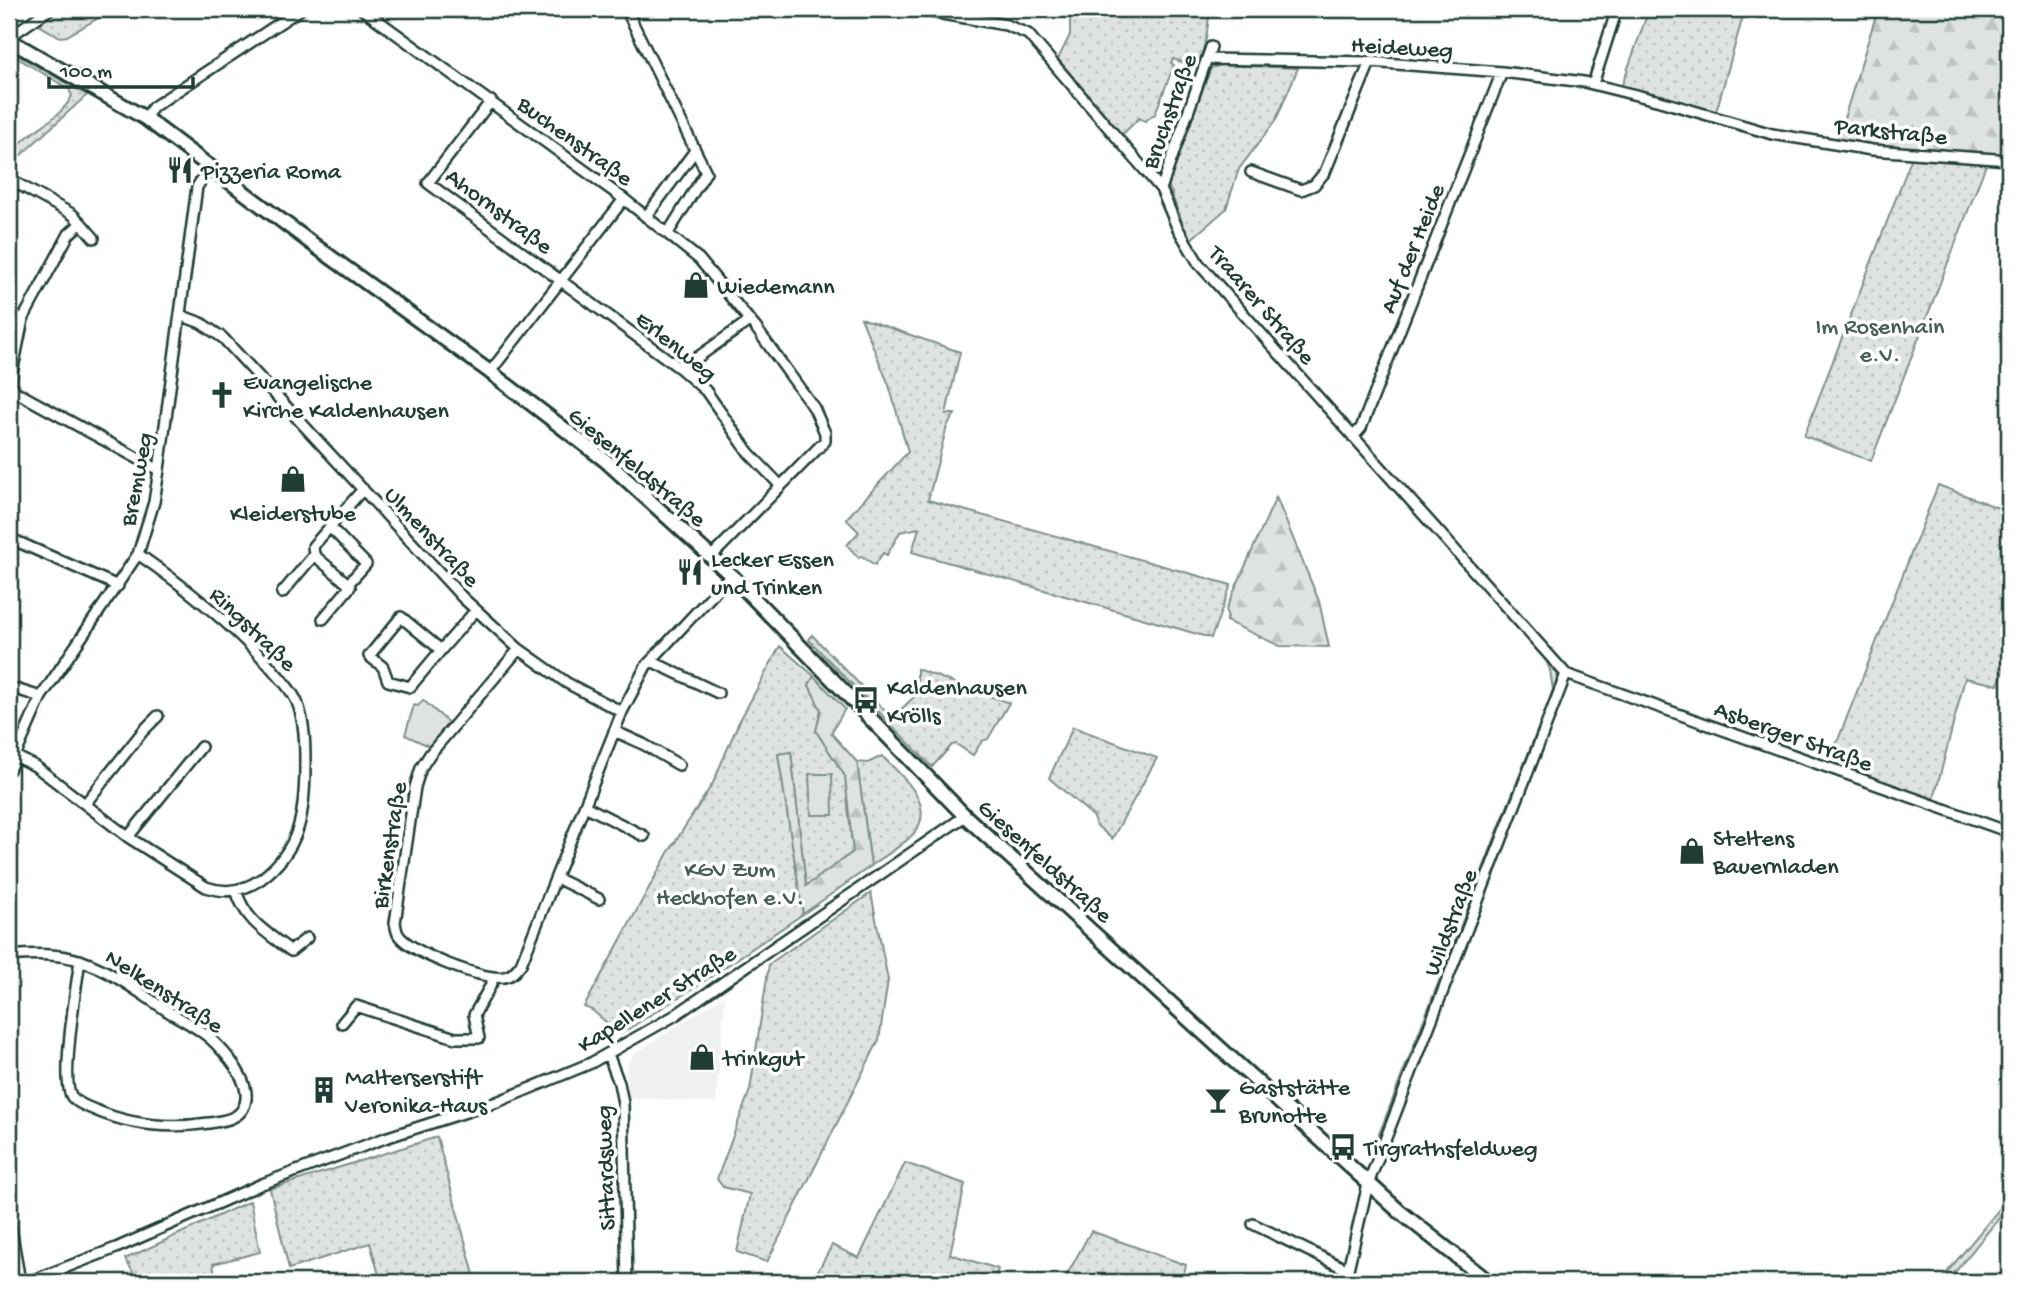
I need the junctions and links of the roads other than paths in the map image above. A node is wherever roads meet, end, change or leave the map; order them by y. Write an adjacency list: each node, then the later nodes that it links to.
1 (50, 9): 7 (street)
2 (301, 9): 14 (street)
3 (362, 9): 13 (street, Buchenstraße)
4 (626, 9): 16 (street)
5 (913, 9): 21 (street, Traarer Straße)
6 (1617, 9): 12 (street)
7 (9, 38): 14 (main road, Giesenfeldstraße)
8 (1211, 47): 9 (street, Bruchstraße)
9 (1207, 59): 10 (street, Heideweg); 21 (street, Bruchstraße)
10 (1370, 62): 11 (street, Heideweg); 19 (street)
11 (1502, 72): 12 (street, Heideweg); 34 (street, Auf der Heide)
12 (1593, 84): 15 (street, Heideweg)
13 (491, 101): 22 (street, Buchenstraße); 27 (street, Ahornstraße)
14 (145, 118): 18 (main road, Giesenfeldstraße)
15 (1769, 134): 17 (street, Parkstraße)
16 (694, 152): 23 (street); 25 (street)
17 (2009, 160)
18 (211, 165): 29 (street, Bremweg); 33 (main road, Giesenfeldstraße)
19 (1251, 172)
20 (9, 178): 24 (street)
21 (1161, 189): 34 (street, Traarer Straße)
22 (624, 199): 23 (street, Buchenstraße); 27 (street)
23 (646, 217): 25 (street, Buchenstraße)
24 (81, 223): 26 (street); 30 (street)
25 (668, 233): 31 (street, Buchenstraße)
26 (94, 238)
27 (561, 280): 32 (street, Erlenweg); 33 (street)
28 (9, 313): 30 (street)
29 (180, 315): 35 (street, Bremweg); 37 (street, Ulmenstraße)
30 (23, 319): 35 (street)
31 (749, 321): 32 (street); 36 (street, Buchenstraße)
32 (681, 369): 36 (street, Erlenweg)
33 (490, 372): 42 (main road, Giesenfeldstraße)
34 (1353, 437): 52 (street, Traarer Straße)
35 (159, 470): 40 (street, Bremweg)
36 (781, 486): 42 (street, Buchenstraße)
37 (363, 489): 38 (street, Ulmenstraße); 47 (street, Ulmenstraße)
38 (330, 527): 41 (street, Ulmenstraße); 44 (street)
39 (9, 538): 45 (street)
40 (138, 554): 45 (street, Bremweg); 70 (street, Ringstraße)
41 (314, 555): 44 (street); 46 (street, Ulmenstraße)
42 (712, 556): 43 (main road, Giesenfeldstraße)
43 (732, 575): 51 (street); 65 (main road, Giesenfeldstraße)
44 (348, 584): 48 (street)
45 (118, 586): 55 (street, Bremweg)
46 (282, 593)
47 (476, 610): 49 (street, Ulmenstraße); 50 (street, Ulmenstraße)
48 (323, 619)
49 (519, 649): 56 (street, Ulmenstraße); 75 (street, Birkenstraße)
50 (441, 650): 50 (street, Ulmenstraße)
51 (651, 661): 54 (street); 56 (street)
52 (1566, 674): 66 (street, Asberger Straße); 78 (street, Wildstraße)
53 (9, 687): 55 (street)
54 (719, 693)
55 (41, 697): 60 (street, Bremweg)
56 (622, 712): 58 (street)
57 (158, 716): 63 (street)
58 (614, 731): 61 (street); 64 (street)
59 (201, 747): 68 (street)
60 (15, 756): 62 (street, Bremweg); 63 (street)
61 (679, 765)
62 (9, 770)
63 (85, 804): 68 (street)
64 (585, 806): 67 (street); 69 (street)
65 (965, 816): 77 (street, Kapellener Straße); 78 (main road, Giesenfeldstraße)
66 (2009, 832)
67 (644, 836)
68 (128, 837): 70 (street)
69 (556, 878): 71 (street); 75 (street)
70 (236, 890): 72 (street)
71 (599, 899)
72 (307, 938)
73 (9, 956): 74 (street, Nelkenstraße)
74 (80, 960): 74 (street, Nelkenstraße)
75 (492, 977): 76 (street)
76 (342, 1023)
77 (608, 1054): 83 (street, Kapellener Straße); 84 (street, Sittardsweg)
78 (1364, 1180): 81 (street); 86 (main road, Giesenfeldstraße)
79 (9, 1216): 82 (street)
80 (1253, 1224): 81 (street)
81 (1348, 1270): 85 (street)
82 (20, 1282)
83 (28, 1282)
84 (627, 1282)
85 (1345, 1282)
86 (1489, 1282)

